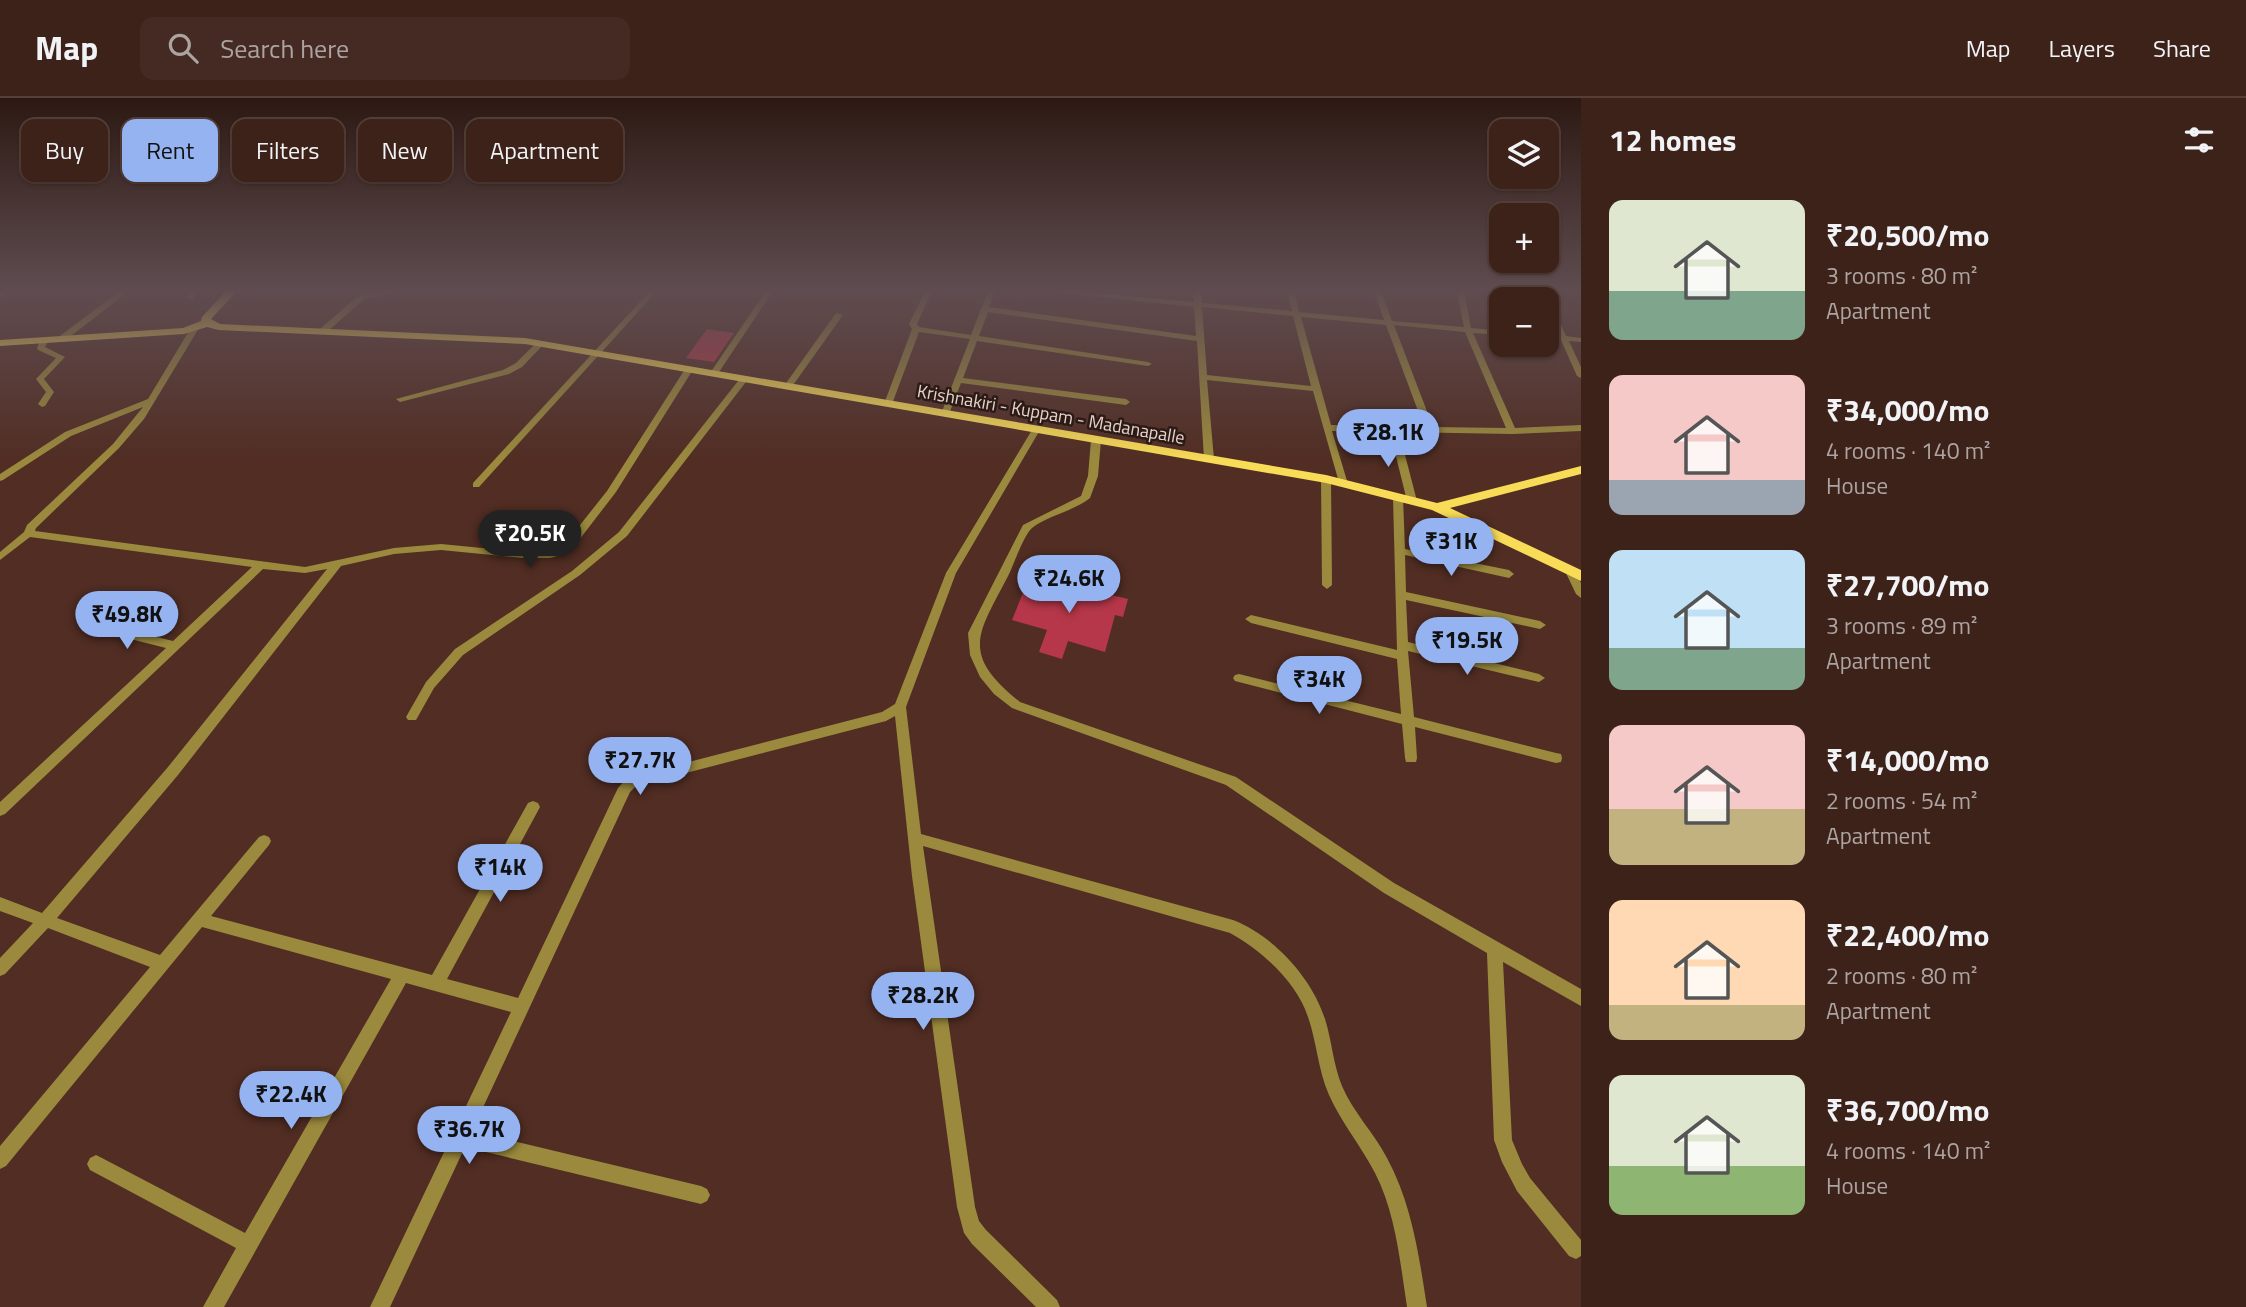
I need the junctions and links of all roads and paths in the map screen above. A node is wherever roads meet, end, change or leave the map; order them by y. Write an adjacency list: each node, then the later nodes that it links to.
1 (41, 347): 29 (street)
2 (187, 347): 27 (street)
3 (537, 347): 26 (street)
4 (563, 347): 16 (main road, Krishnakiri - Kuppam - Madanapalle)
5 (605, 347): 16 (street)
6 (731, 347): 19 (street)
7 (816, 347): 24 (street)
8 (909, 347): 30 (street)
9 (971, 347): 23 (street)
10 (1033, 347): 17 (street)
11 (1202, 347): 21 (street)
12 (1305, 347): 25 (street)
13 (1399, 347): 36 (street)
14 (1476, 347): 37 (street)
15 (1566, 347): 20 (street)
16 (600, 353): 18 (main road, Krishnakiri - Kuppam - Madanapalle); 44 (street)
17 (1148, 364)
18 (690, 368): 19 (main road, Krishnakiri - Kuppam - Madanapalle); 52 (street)
19 (714, 373): 22 (main road, Krishnakiri - Kuppam - Madanapalle)
20 (1581, 376)
21 (1204, 377): 25 (street); 39 (street)
22 (745, 378): 24 (main road, Krishnakiri - Kuppam - Madanapalle); 66 (street)
23 (957, 380): 28 (street); 31 (street)
24 (788, 386): 30 (main road, Krishnakiri - Kuppam - Madanapalle)
25 (1317, 389): 32 (street)
26 (400, 399)
27 (152, 400): 41 (street); 48 (street)
28 (1126, 402)
29 (42, 404)
30 (888, 404): 31 (main road, Krishnakiri - Kuppam - Madanapalle)
31 (945, 414): 34 (main road, Krishnakiri - Kuppam - Madanapalle)
32 (1327, 428): 35 (street); 43 (street)
33 (1581, 428): 37 (street)
34 (1035, 430): 38 (main road, Krishnakiri - Kuppam - Madanapalle); 65 (street)
35 (1394, 430): 36 (street); 46 (street)
36 (1430, 430): 37 (street)
37 (1512, 431)
38 (1096, 440): 39 (main road, Krishnakiri - Kuppam - Madanapalle); 77 (street)
39 (1209, 459): 42 (main road, Krishnakiri - Kuppam - Madanapalle)
40 (1581, 470): 47 (main road)
41 (0, 478)
42 (1326, 479): 43 (main road, Krishnakiri - Kuppam - Madanapalle); 55 (street)
43 (1343, 484): 45 (main road, Krishnakiri - Kuppam - Madanapalle)
44 (476, 485)
45 (1398, 498): 46 (main road, Krishnakiri - Kuppam - Madanapalle); 49 (street)
46 (1412, 501): 47 (main road, Krishnakiri - Kuppam - Madanapalle)
47 (1437, 507): 53 (main road, Krishnakiri - Kuppam - Madanapalle)
48 (29, 533): 50 (street); 51 (street)
49 (1400, 551): 54 (street); 57 (street)
50 (0, 557)
51 (261, 565): 52 (street); 61 (street)
52 (336, 565): 76 (street)
53 (1576, 573): 56 (street)
54 (1509, 574)
55 (1327, 584)
56 (1581, 594)
57 (1401, 595): 60 (street); 62 (street)
58 (1251, 620): 62 (street)
59 (87, 624): 61 (street)
60 (1541, 625)
61 (175, 646): 71 (street)
62 (1403, 650): 64 (street); 67 (street)
63 (1239, 678): 67 (street)
64 (1539, 678)
65 (900, 708): 72 (street); 83 (street)
66 (412, 717)
67 (1408, 722): 68 (street); 69 (street)
68 (1411, 758)
69 (1556, 758)
70 (533, 807): 81 (street)
71 (0, 810)
72 (915, 838): 92 (street); 93 (street)
73 (264, 841): 75 (street)
74 (0, 904): 76 (street)
75 (200, 920): 78 (street); 80 (street)
76 (46, 921): 78 (street); 79 (street)
77 (1495, 951): 82 (street); 89 (street)
78 (163, 964): 85 (street)
79 (0, 969)
80 (402, 975): 81 (street); 88 (street)
81 (436, 984): 83 (street)
82 (1581, 998)
83 (522, 1007): 84 (street)
84 (461, 1137): 87 (street); 91 (street)
85 (0, 1160)
86 (96, 1164): 88 (street)
87 (701, 1195)
88 (249, 1245): 90 (street)
89 (1576, 1248)
90 (213, 1307)
91 (380, 1307)
92 (1050, 1307)
93 (1418, 1307)

